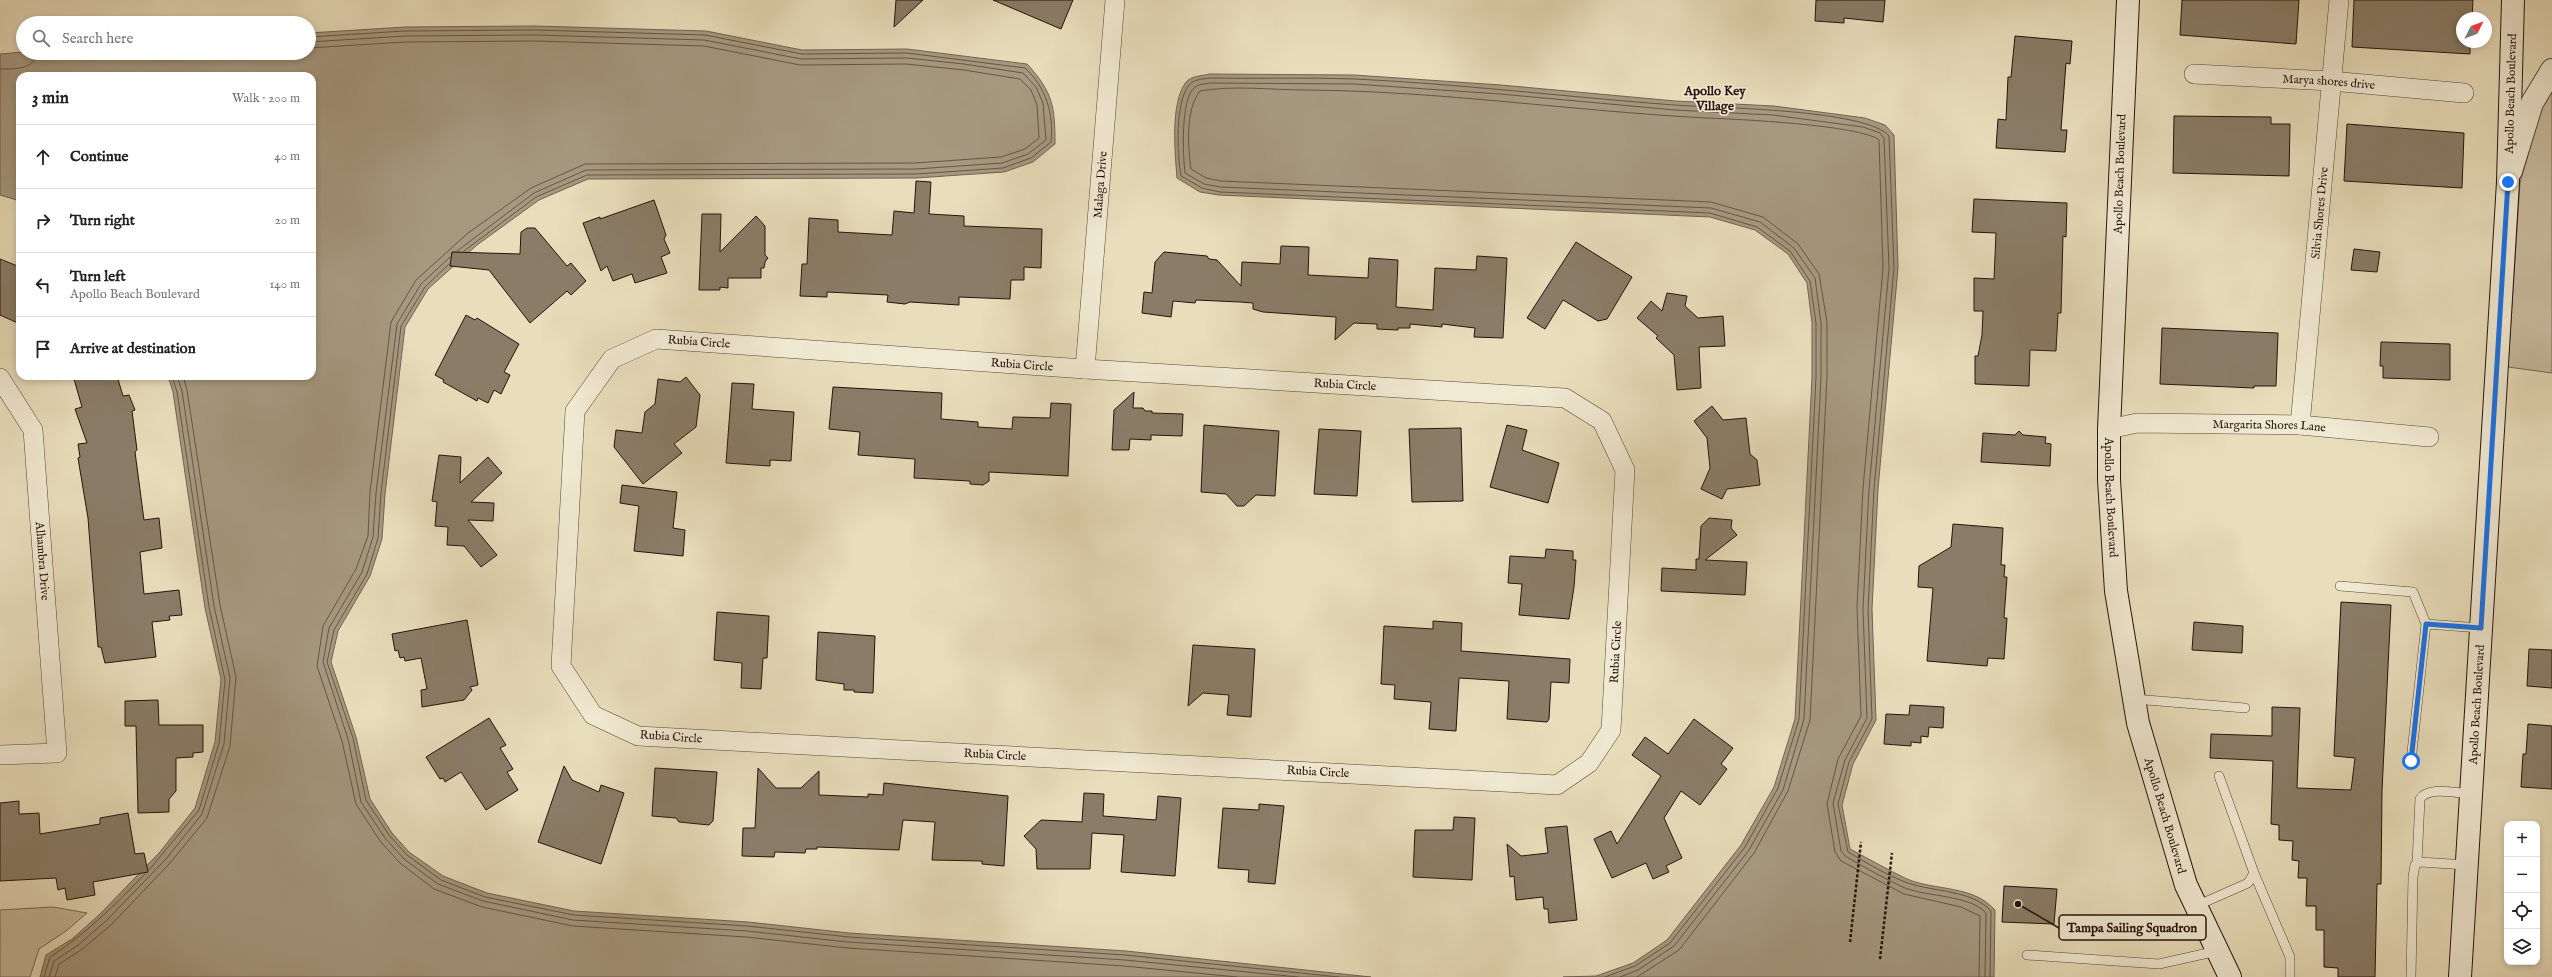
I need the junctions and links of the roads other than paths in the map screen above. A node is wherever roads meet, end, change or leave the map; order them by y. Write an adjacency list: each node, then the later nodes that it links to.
1 (1114, 0): 10 (street, Malaga Drive)
2 (2128, 0): 13 (main road, Apollo Beach Boulevard)
3 (2338, 0): 7 (street, Silvia Shores Drive)
4 (2513, 0): 9 (main road, Apollo Beach Boulevard)
5 (2552, 70): 9 (main road)
6 (2194, 74): 7 (street, Marya shores drive)
7 (2331, 81): 8 (street, Marya shores drive); 12 (street, Silvia Shores Drive)
8 (2464, 93)
9 (2508, 182): 17 (main road, Apollo Beach Boulevard)
10 (1085, 369): 10 (street, Rubia Circle)
11 (0, 378): 20 (street, Alhambra Drive)
12 (2300, 426): 13 (street, Margarita Shores Lane); 14 (street, Margarita Shores Lane)
13 (2109, 429): 18 (main road, Apollo Beach Boulevard)
14 (2429, 437)
15 (2340, 586): 16 (lane)
16 (2426, 624): 17 (lane); 21 (lane)
17 (2481, 628): 23 (main road, Apollo Beach Boulevard)
18 (2134, 699): 19 (lane); 27 (main road, Apollo Beach Boulevard)
19 (2245, 708)
20 (0, 755)
21 (2411, 761)
22 (2219, 776): 26 (lane)
23 (2471, 794): 24 (lane); 25 (main road, Apollo Beach Boulevard)
24 (2417, 863): 25 (lane); 32 (lane)
25 (2467, 865): 33 (main road, Apollo Beach Boulevard)
26 (2254, 873): 27 (lane); 31 (lane)
27 (2196, 906): 28 (main road, Apollo Beach Boulevard)
28 (2217, 950): 29 (lane); 30 (main road, Apollo Beach Boulevard)
29 (2027, 955)
30 (2230, 977)
31 (2290, 977)
32 (2410, 977)
33 (2460, 977)

